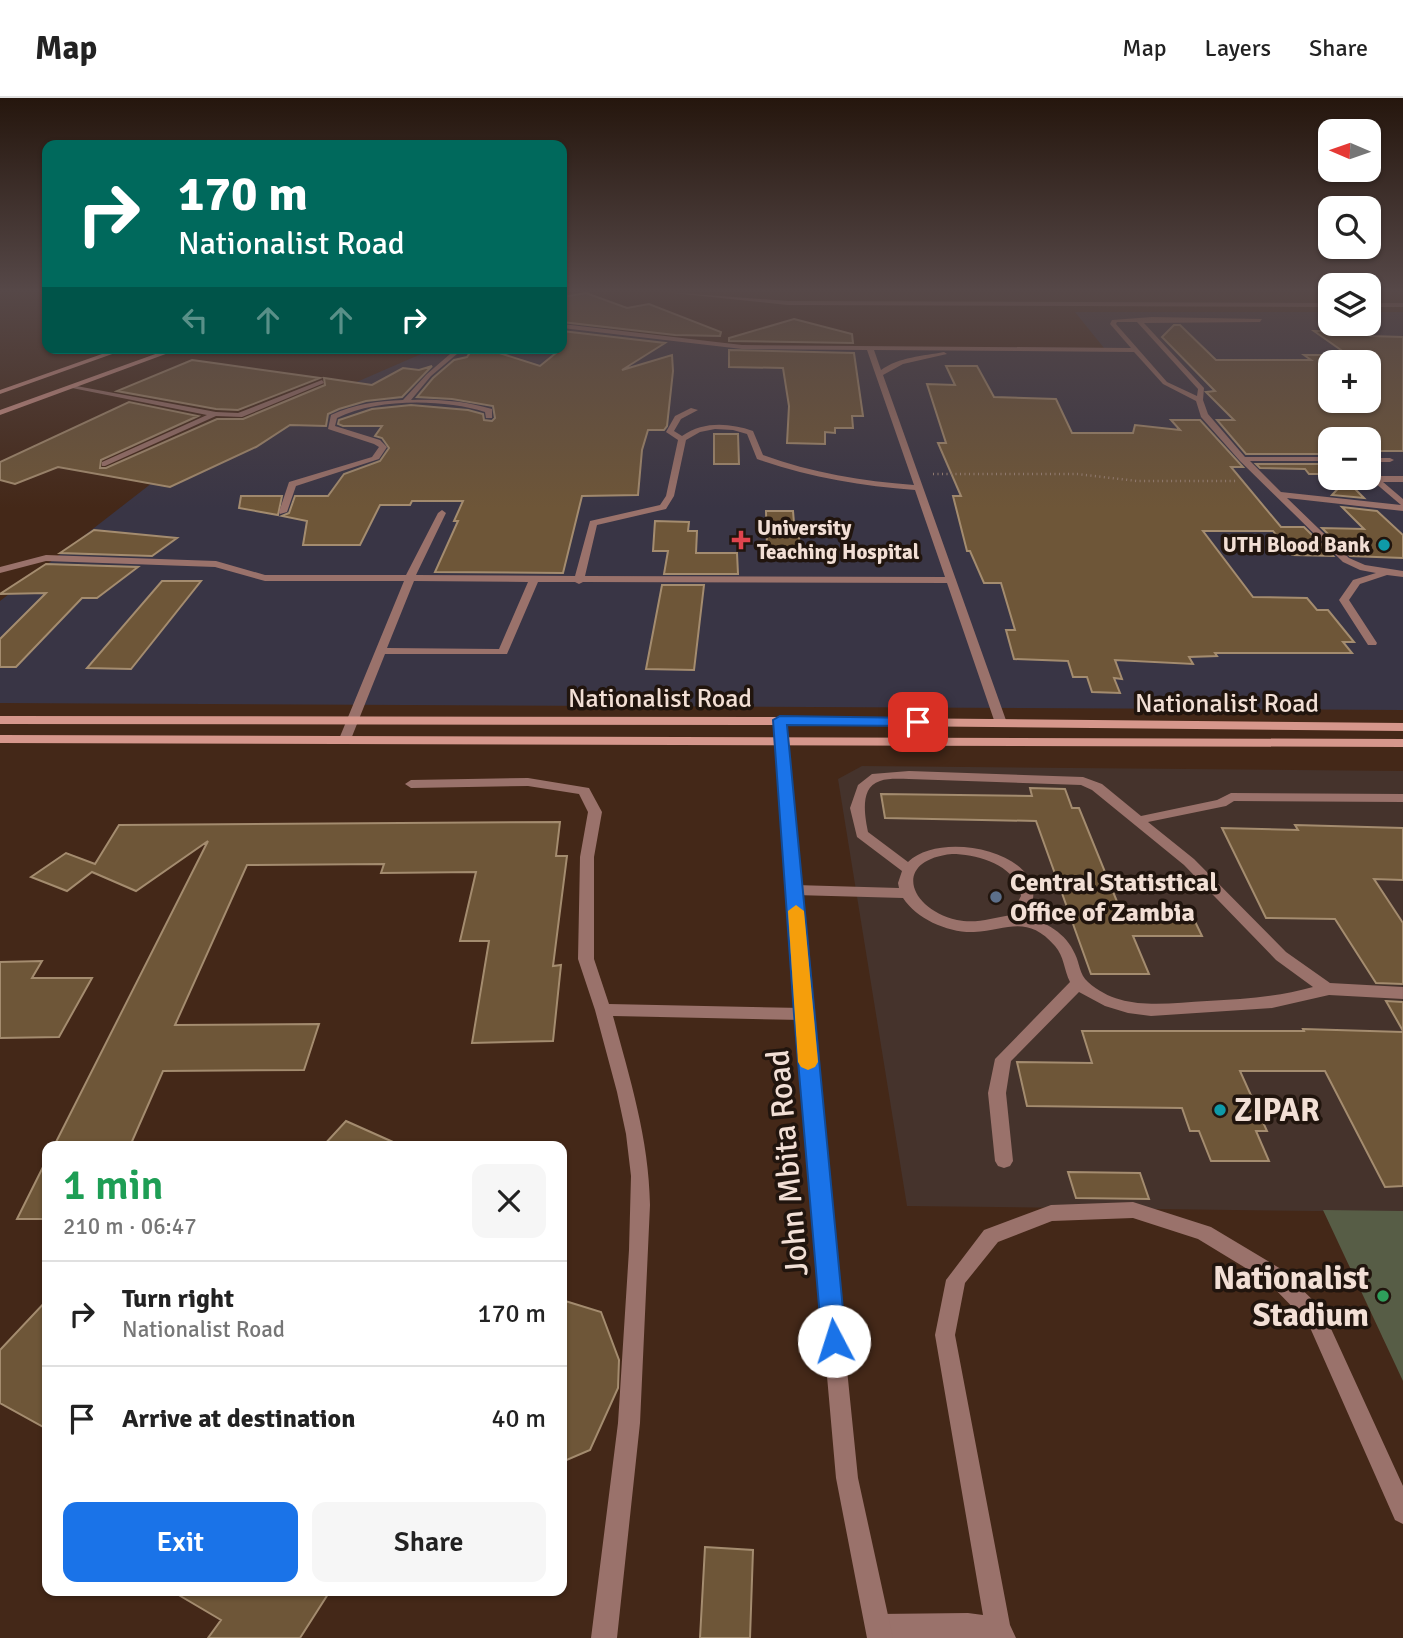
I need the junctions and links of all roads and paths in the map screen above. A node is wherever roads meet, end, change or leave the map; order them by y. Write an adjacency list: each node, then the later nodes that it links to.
1 (81, 364): 9 (main road)
2 (136, 364): 13 (main road)
3 (442, 364): 16 (street)
4 (876, 364): 8 (street)
5 (898, 364): 8 (street)
6 (1148, 364): 15 (street)
7 (1178, 364): 15 (street)
8 (880, 374): 27 (street)
9 (30, 382): 11 (main road); 14 (main road)
10 (322, 382): 19 (street)
11 (44, 384)
12 (57, 386): 13 (main road)
13 (71, 387): 18 (main road); 19 (street)
14 (0, 392)
15 (1199, 400): 22 (street)
16 (405, 402): 20 (street); 33 (street)
17 (694, 410): 21 (street)
18 (0, 414)
19 (216, 414): 26 (street)
20 (489, 416)
21 (682, 439): 30 (street); 41 (street)
22 (1243, 459): 23 (street); 29 (street)
23 (1318, 459)
24 (1381, 460): 25 (street)
25 (1390, 460)
26 (105, 464)
27 (914, 473): 29 (path); 30 (street)
28 (1403, 480): 32 (street)
29 (1266, 481): 31 (street)
30 (918, 488): 40 (street)
31 (1279, 494): 32 (street); 36 (street)
32 (1403, 505)
33 (283, 512)
34 (442, 513): 38 (street)
35 (0, 570): 38 (street)
36 (1387, 572): 37 (street); 42 (street)
37 (1403, 574)
38 (410, 578): 39 (street); 43 (street)
39 (534, 580): 41 (street); 43 (street)
40 (951, 580): 41 (street); 47 (street)
41 (579, 581)
42 (1373, 643)
43 (382, 651): 45 (street)
44 (0, 720): 45 (main road, Nationalist Road)
45 (354, 720): 46 (main road, Nationalist Road); 50 (street)
46 (780, 720): 47 (main road, Nationalist Road); 51 (street, John Mbita Road)
47 (1001, 723): 48 (main road, Nationalist Road)
48 (1403, 727)
49 (0, 739): 50 (main road, Nationalist Road)
50 (345, 739): 51 (main road, Nationalist Road)
51 (783, 740): 52 (main road, Nationalist Road); 57 (street, John Mbita Road)
52 (1403, 743)
53 (411, 784): 63 (street)
54 (1403, 798): 55 (street)
55 (1140, 820): 56 (street); 61 (street)
56 (910, 870): 58 (street); 59 (street)
57 (794, 890): 58 (street); 64 (street, John Mbita Road)
58 (906, 893): 59 (street)
59 (1016, 919): 60 (street)
60 (1079, 983): 61 (street); 65 (street)
61 (1327, 989): 62 (street)
62 (1403, 993)
63 (603, 1010): 64 (street); 69 (street)
64 (803, 1014): 67 (street, John Mbita Road)
65 (1004, 1161)
66 (1403, 1512): 68 (street)
67 (879, 1632): 68 (street)
68 (1000, 1634)
69 (604, 1638)

